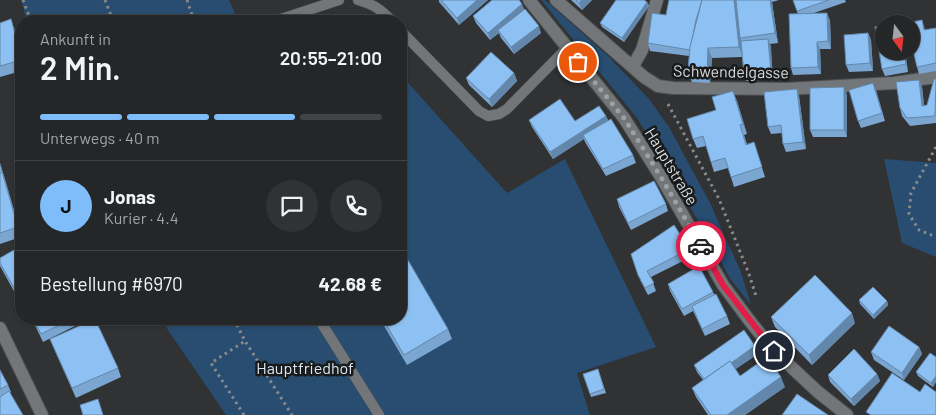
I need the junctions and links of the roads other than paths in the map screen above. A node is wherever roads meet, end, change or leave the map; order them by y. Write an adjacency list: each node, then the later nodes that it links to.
1 (339, 0): 6 (lane)
2 (358, 0): 7 (lane)
3 (529, 0): 9 (street, Hauptstraße)
4 (556, 0): 10 (street, Schwendelgasse)
5 (657, 0): 10 (street)
6 (293, 15)
7 (386, 15)
8 (407, 37): 9 (lane)
9 (567, 48): 16 (street, Hauptstraße)
10 (633, 66): 11 (street, Schwendelgasse)
11 (936, 77)
12 (325, 325): 15 (lane)
13 (0, 328): 14 (street)
14 (42, 415)
15 (379, 415)
16 (847, 415)

